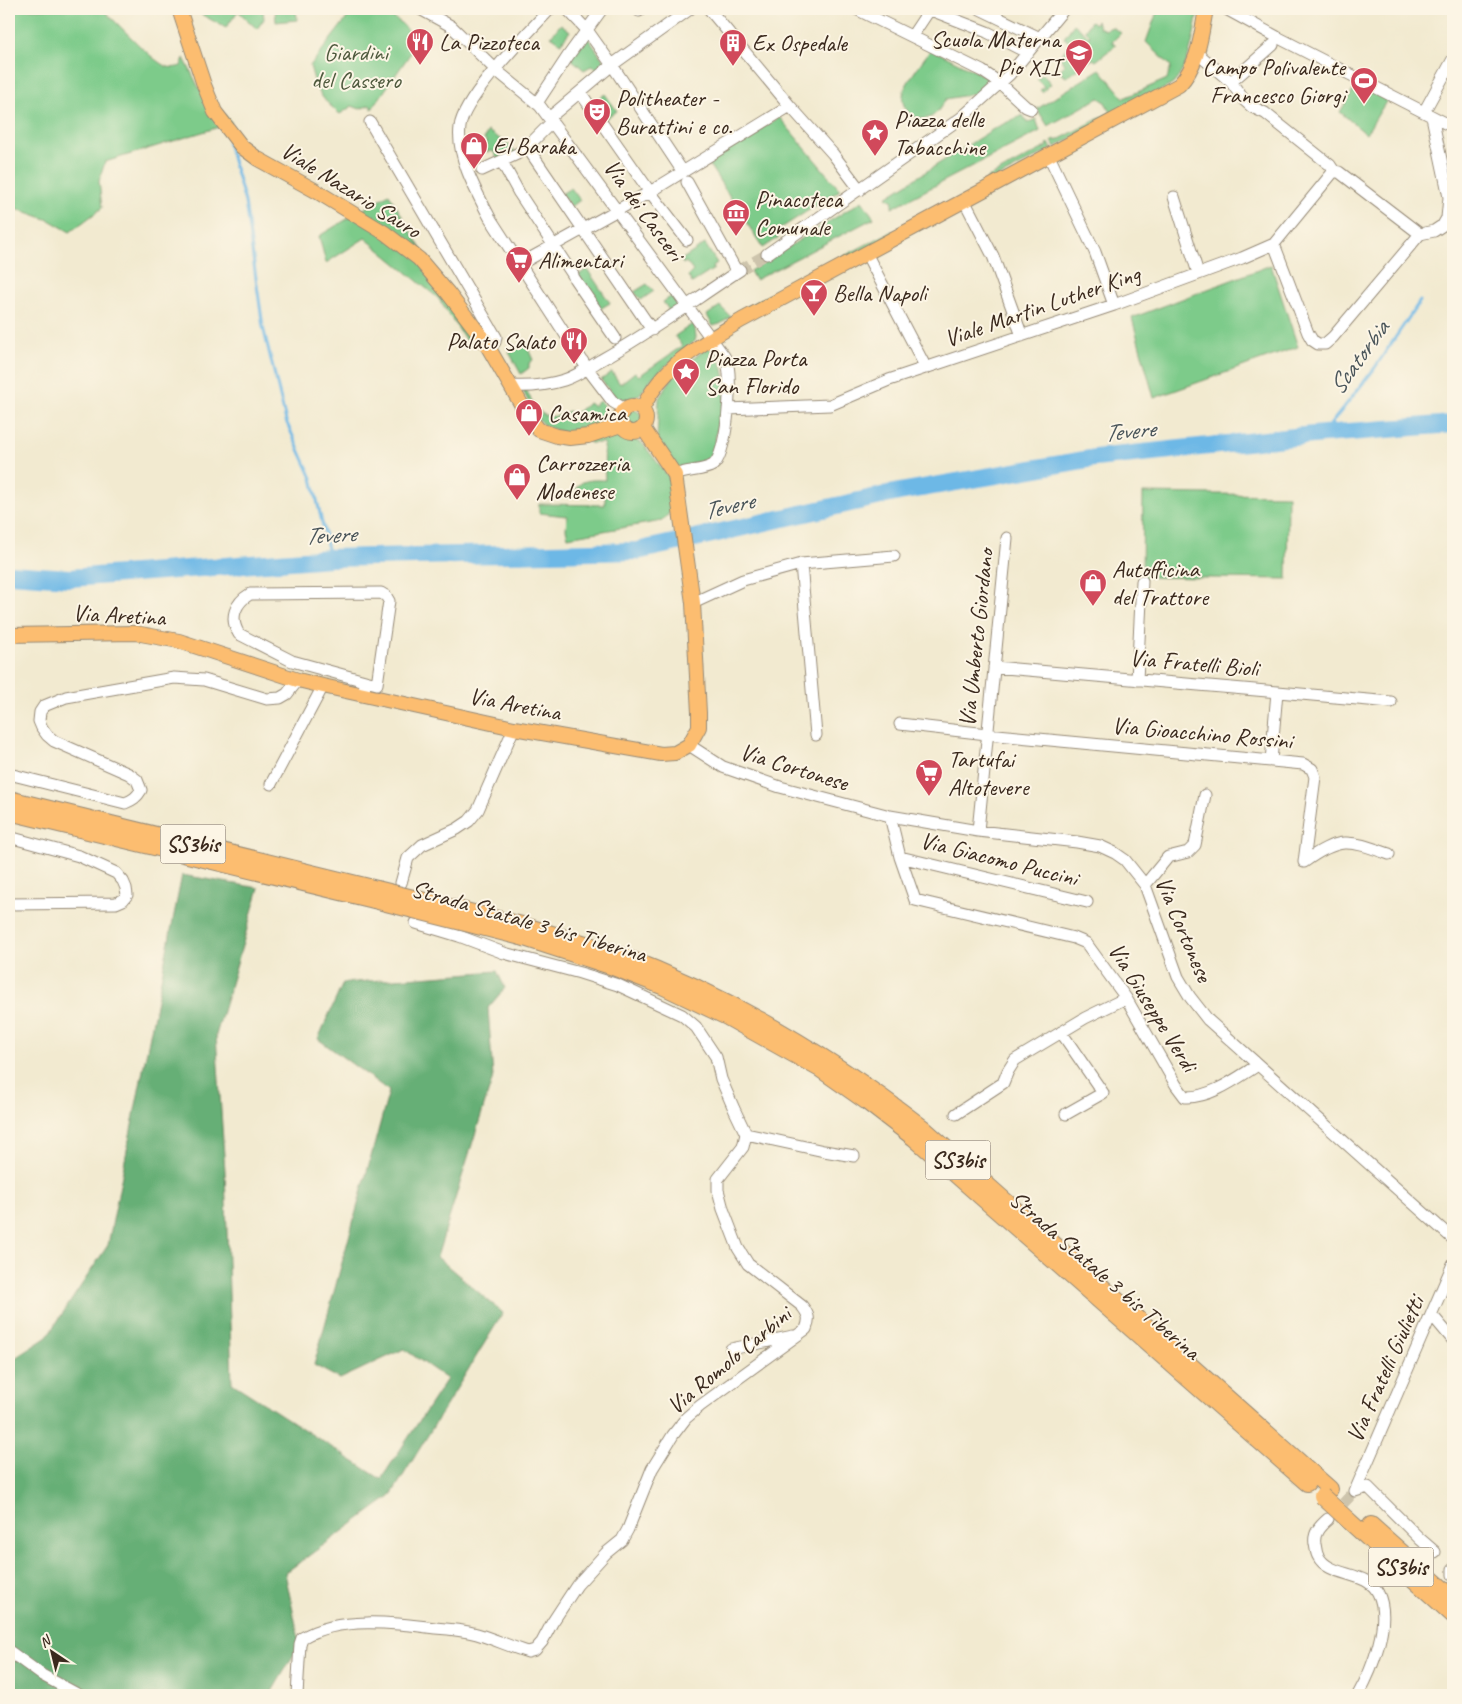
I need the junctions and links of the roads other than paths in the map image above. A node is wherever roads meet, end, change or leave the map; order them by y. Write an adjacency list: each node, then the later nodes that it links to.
1 (179, 9): 61 (main road, Viale Nazario Sauro)
2 (420, 9): 23 (street, Via dei Casceri)
3 (550, 9): 23 (street)
4 (567, 9): 15 (street)
5 (602, 9): 15 (street)
6 (690, 9): 22 (street)
7 (708, 9): 29 (street)
8 (856, 9): 16 (street)
9 (929, 9): 14 (street); 16 (street)
10 (979, 9): 14 (street); 17 (street)
11 (1064, 9): 17 (street)
12 (1206, 9): 20 (main road)
13 (1226, 9): 31 (street)
14 (968, 25): 19 (street)
15 (587, 30): 22 (street); 28 (street)
16 (912, 36): 25 (street)
17 (1040, 38): 19 (street)
18 (1273, 45): 26 (street)
19 (1028, 53): 25 (street)
20 (1198, 53): 26 (street); 36 (main road)
21 (1453, 59): 24 (street)
22 (612, 65): 27 (street); 40 (street)
23 (496, 70): 28 (street, Via dei Casceri); 39 (street)
24 (1448, 80): 31 (street)
25 (1000, 82): 30 (street); 41 (street)
26 (1231, 82): 38 (street)
27 (580, 92): 32 (street); 42 (street)
28 (537, 103): 32 (street, Via dei Casceri)
29 (790, 106): 40 (street); 41 (street)
30 (1031, 109)
31 (1428, 114): 34 (street); 47 (street)
32 (551, 120): 35 (street); 45 (street, Via dei Casceri)
33 (370, 122): 61 (street)
34 (1453, 127)
35 (527, 147): 37 (street); 46 (street)
36 (1049, 156): 44 (main road); 56 (street)
37 (502, 162): 39 (street); 50 (street)
38 (1334, 171): 47 (street); 49 (street, Viale Martin Luther King)
39 (475, 173): 53 (street)
40 (683, 175): 42 (street); 55 (street)
41 (860, 190): 51 (street)
42 (650, 192): 45 (street); 48 (street)
43 (1174, 197): 54 (street)
44 (964, 200): 52 (main road); 58 (street)
45 (618, 211): 46 (street); 55 (street, Via dei Casceri)
46 (584, 229): 50 (street); 57 (street)
47 (1420, 234): 49 (street)
48 (687, 240)
49 (1274, 244): 54 (street, Viale Martin Luther King)
50 (553, 247): 53 (street); 60 (street)
51 (767, 254)
52 (866, 254): 59 (main road); 63 (street)
53 (520, 264): 62 (street)
54 (1198, 274): 56 (street, Viale Martin Luther King)
55 (687, 305): 57 (street); 59 (street, Via dei Casceri)
56 (1114, 306): 58 (street, Viale Martin Luther King)
57 (652, 330): 60 (street)
58 (1022, 336): 63 (street, Viale Martin Luther King)
59 (710, 338): 66 (main road); 67 (street)
60 (618, 342): 62 (street)
61 (489, 349): 64 (main road, Viale Nazario Sauro)
62 (587, 368): 64 (street); 65 (street)
63 (926, 368): 67 (street, Viale Martin Luther King)
64 (511, 386): 68 (main road, Viale Nazario Sauro)
65 (625, 409): 66 (main road); 68 (main road)
66 (642, 409): 69 (main road)
67 (728, 409): 70 (street)
68 (621, 425): 69 (main road)
69 (643, 428): 70 (main road)
70 (675, 475): 75 (main road)
71 (1007, 538): 77 (street, Via Umberto Giordano)
72 (894, 556): 73 (street)
73 (800, 564): 75 (street); 87 (street)
74 (1142, 581): 79 (street)
75 (693, 603): 88 (main road)
76 (9, 635): 78 (main road, Via Aretina)
77 (994, 667): 79 (street, Via Fratelli Bioli); 86 (street, Via Umberto Giordano)
78 (298, 680): 80 (main road, Via Aretina); 90 (street)
79 (1137, 680): 82 (street, Via Fratelli Bioli)
80 (323, 686): 81 (main road, Via Aretina); 91 (street)
81 (364, 688): 81 (street); 85 (main road, Via Aretina)
82 (1277, 692): 83 (street, Via Fratelli Bioli); 89 (street)
83 (1391, 702)
84 (900, 724): 86 (street, Via Gioacchino Rossini)
85 (514, 728): 88 (main road, Via Aretina); 100 (street)
86 (987, 734): 89 (street, Via Gioacchino Rossini); 96 (street, Via Umberto Giordano)
87 (816, 735)
88 (689, 745): 95 (street, Via Cortonese)
89 (1271, 760): 98 (street, Via Gioacchino Rossini)
90 (9, 774)
91 (271, 784)
92 (1206, 795): 101 (street)
93 (9, 799): 102 (highway, Strada Statale 3 bis Tiberina / SS3bis)
94 (9, 812): 102 (highway, Strada Statale 3 bis Tiberina / SS3bis)
95 (890, 816): 96 (street, Via Cortonese); 99 (street, Via Giuseppe Verdi)
96 (978, 831): 101 (street, Via Cortonese)
97 (9, 837): 104 (street)
98 (1389, 854)
99 (900, 856): 103 (street, Via Giacomo Puccini); 106 (street, Via Giuseppe Verdi)
100 (402, 883)
101 (1146, 885): 108 (street, Via Cortonese)
102 (376, 894): 119 (highway, Strada Statale 3 bis Tiberina / SS3bis, bridge)
103 (1087, 902)
104 (9, 904)
105 (416, 923): 111 (street)
106 (1126, 998): 107 (street); 108 (street, Via Giuseppe Verdi)
107 (1061, 1032): 109 (street); 110 (street)
108 (1258, 1065): 113 (street, Via Cortonese)
109 (956, 1114)
110 (1066, 1114)
111 (746, 1134): 112 (street); 116 (street, Via Romolo Carbini)
112 (854, 1156)
113 (1453, 1239)
114 (1453, 1264): 115 (street, Via Fratelli Giulietti)
115 (1432, 1315): 117 (street); 121 (street, Via Fratelli Giulietti)
116 (797, 1336): 118 (street); 128 (street, Via Romolo Carbini)
117 (1453, 1340)
118 (731, 1349)
119 (1352, 1516): 124 (highway, Strada Statale 3 bis Tiberina / SS3bis); 125 (highway, Strada Statale 3 bis Tiberina / SS3bis)
120 (1328, 1519): 129 (street)
121 (1435, 1552)
122 (1453, 1569): 123 (street)
123 (1453, 1575)
124 (1453, 1598)
125 (1453, 1615)
126 (9, 1651): 127 (street)
127 (79, 1695)
128 (297, 1695)
129 (1358, 1695)

